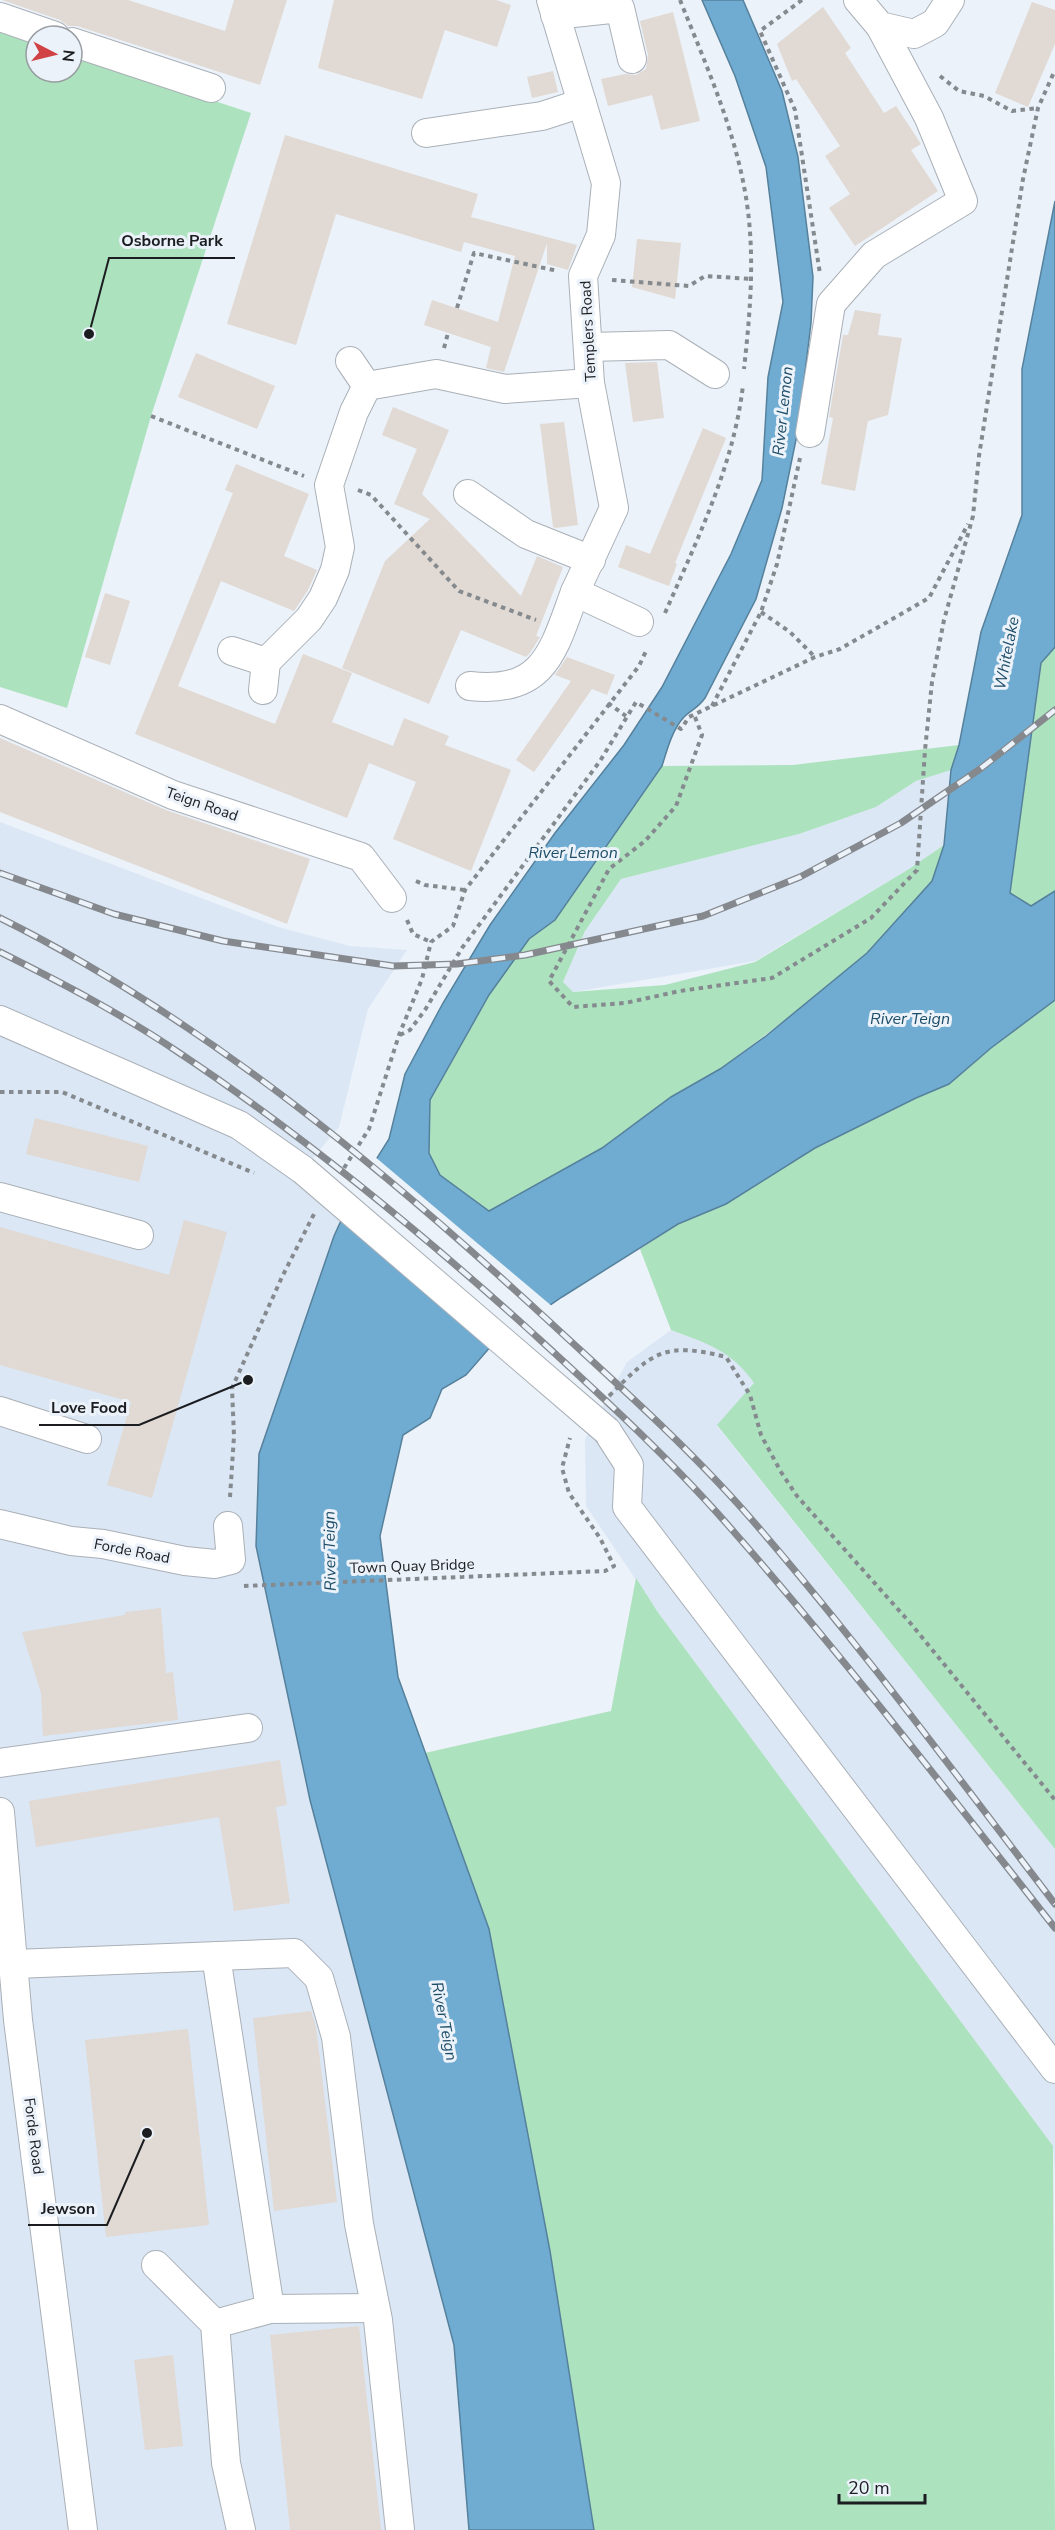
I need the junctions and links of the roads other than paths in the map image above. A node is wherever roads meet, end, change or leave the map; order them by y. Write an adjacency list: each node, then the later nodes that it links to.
1 (858, 0): 6 (street)
2 (950, 0): 6 (street)
3 (553, 8): 8 (street); 10 (street, Templers Road)
4 (0, 17): 5 (street)
5 (24, 25)
6 (880, 26): 17 (street)
7 (84, 46): 9 (street)
8 (632, 58)
9 (211, 88)
10 (582, 103): 11 (street); 12 (street, Templers Road)
11 (426, 133)
12 (588, 347): 14 (street); 15 (street, Templers Road)
13 (350, 361): 16 (street)
14 (715, 374)
15 (590, 383): 16 (street); 19 (street, Templers Road)
16 (367, 386): 23 (street)
17 (805, 445)
18 (468, 494): 19 (street)
19 (591, 560): 20 (street, Templers Road)
20 (575, 592): 21 (street); 24 (street, Templers Road)
21 (639, 622)
22 (232, 651): 23 (street)
23 (266, 662): 25 (street)
24 (470, 686)
25 (263, 690)
26 (0, 719): 27 (street, Teign Road)
27 (385, 887)
28 (0, 1020): 41 (street, bridge)
29 (0, 1197): 30 (street)
30 (139, 1235)
31 (0, 1411): 32 (street)
32 (87, 1439)
33 (0, 1524): 34 (street, Forde Road)
34 (228, 1526)
35 (248, 1728): 36 (street)
36 (0, 1763)
37 (0, 1812): 39 (street, Forde Road)
38 (216, 1956): 39 (street); 43 (street); 44 (street)
39 (15, 1964): 40 (street, Forde Road)
40 (9, 2021): 46 (street, Forde Road)
41 (1055, 2068)
42 (156, 2265): 45 (street)
43 (375, 2308): 44 (street); 48 (street)
44 (270, 2309): 45 (street)
45 (215, 2324): 47 (street)
46 (83, 2530)
47 (241, 2530)
48 (400, 2530)

